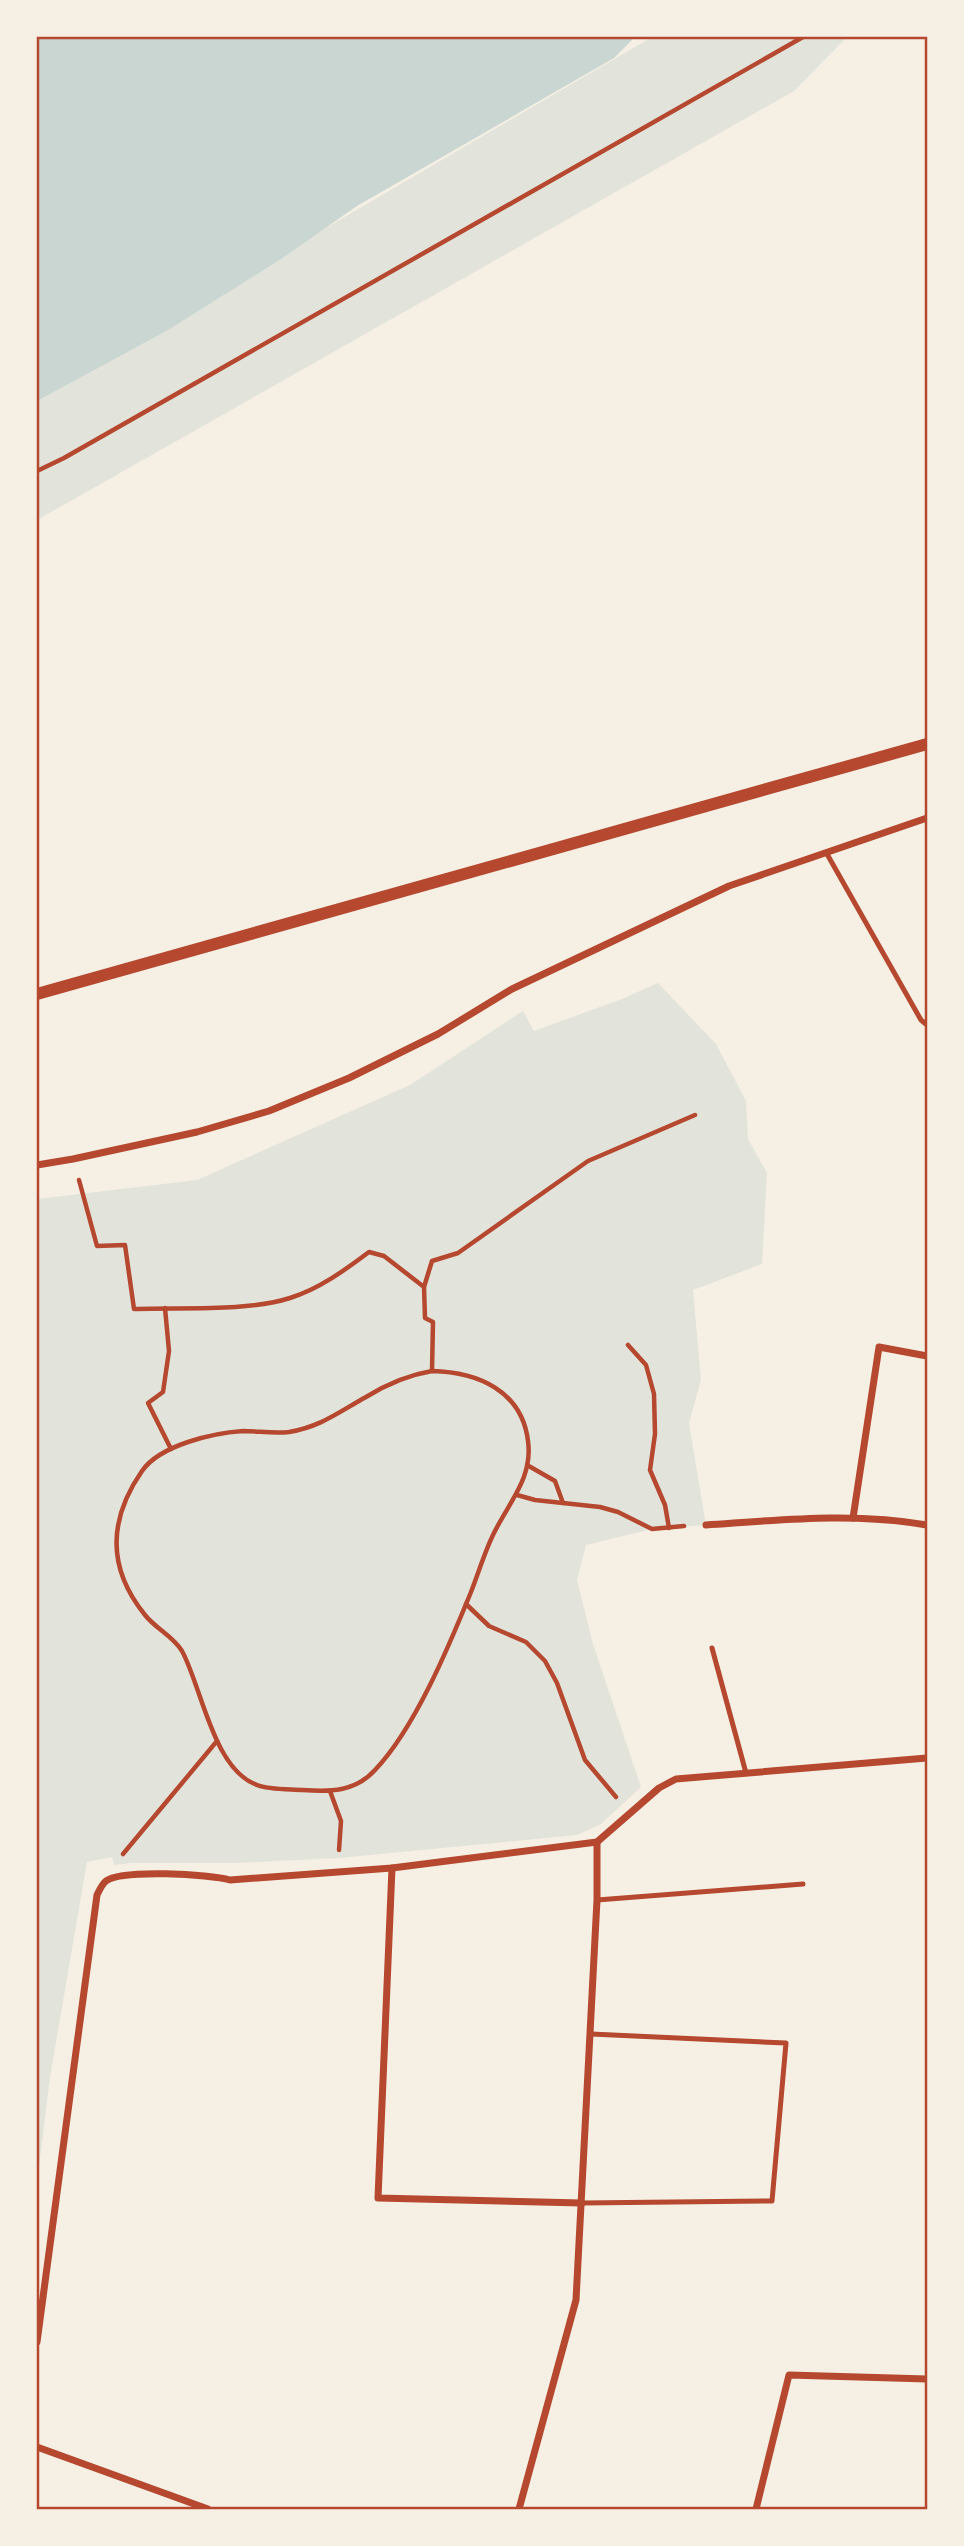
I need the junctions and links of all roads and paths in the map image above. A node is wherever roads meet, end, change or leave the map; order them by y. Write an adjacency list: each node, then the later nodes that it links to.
1 (803, 37): 2 (path)
2 (37, 471)
3 (927, 744): 6 (street)
4 (927, 818): 5 (street)
5 (827, 854): 7 (lane); 9 (street)
6 (37, 994)
7 (927, 1025)
8 (695, 1115): 11 (path)
9 (73, 1159): 10 (street); 12 (path)
10 (37, 1165)
11 (424, 1287): 12 (path); 15 (path)
12 (166, 1308): 16 (path)
13 (628, 1345): 23 (path)
14 (927, 1356): 20 (street)
15 (432, 1371): 16 (path); 17 (path)
16 (171, 1449): 26 (path)
17 (527, 1465): 18 (path); 19 (path)
18 (517, 1495): 19 (path); 24 (path)
19 (563, 1503): 23 (path)
20 (853, 1518): 21 (street); 22 (street)
21 (706, 1525): 23 (path)
22 (927, 1525)
23 (669, 1528)
24 (466, 1604): 29 (path); 30 (path)
25 (712, 1648): 28 (lane)
26 (217, 1741): 29 (path); 32 (path)
27 (927, 1758): 28 (street)
28 (746, 1773): 31 (street)
29 (330, 1791): 33 (path)
30 (621, 1803)
31 (597, 1842): 34 (street); 36 (street)
32 (122, 1855)
33 (339, 1858)
34 (392, 1868): 38 (street); 39 (street)
35 (803, 1884): 36 (lane)
36 (597, 1900): 37 (street)
37 (591, 2034): 38 (street); 38 (lane)
38 (582, 2203): 43 (street)
39 (37, 2342)
40 (927, 2379): 44 (street)
41 (37, 2447): 42 (street)
42 (208, 2509)
43 (519, 2509)
44 (756, 2509)

